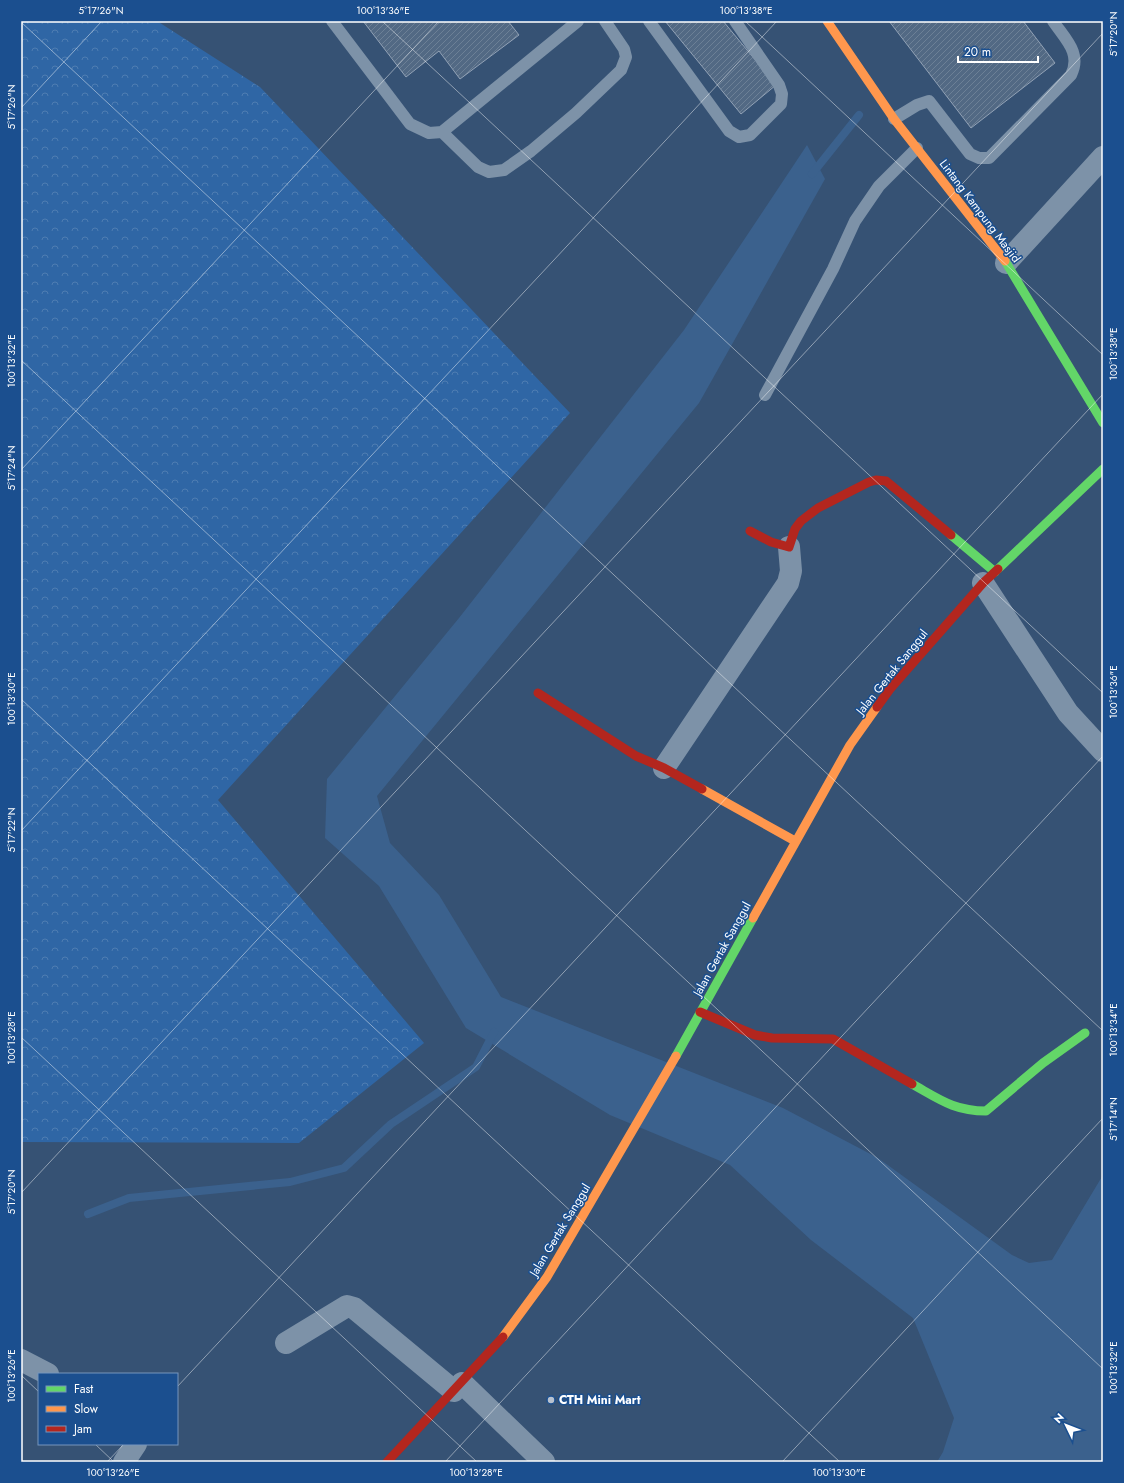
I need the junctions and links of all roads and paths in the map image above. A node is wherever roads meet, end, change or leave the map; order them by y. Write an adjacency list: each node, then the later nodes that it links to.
1 (332, 21): 9 (lane)
2 (578, 21): 9 (lane)
3 (605, 21): 9 (lane)
4 (648, 21): 5 (lane)
5 (735, 21)
6 (827, 21): 8 (street, Lintang Kampung Masjid)
7 (1053, 21): 8 (lane)
8 (894, 119): 10 (street, Lintang Kampung Masjid)
9 (442, 132)
10 (917, 148): 12 (street, Lintang Kampung Masjid); 13 (lane)
11 (1103, 157): 12 (street)
12 (1006, 263): 14 (street, Lintang Kampung Masjid)
13 (765, 395)
14 (1103, 423)
15 (1103, 469): 18 (street, Jalan Gertak Sanggul)
16 (750, 531): 17 (street)
17 (789, 547): 18 (street); 21 (street)
18 (989, 577): 20 (street); 22 (street, Jalan Gertak Sanggul)
19 (538, 694): 21 (street)
20 (1103, 751)
21 (664, 768): 22 (street)
22 (795, 842): 23 (street, Jalan Gertak Sanggul)
23 (700, 1012): 24 (street); 28 (street, Jalan Gertak Sanggul)
24 (1085, 1033)
25 (286, 1343): 28 (street)
26 (21, 1360): 27 (street)
27 (46, 1373)
28 (458, 1387): 31 (street, Jalan Gertak Sanggul); 32 (street)
29 (135, 1445): 30 (street)
30 (124, 1462)
31 (387, 1462)
32 (544, 1462)

